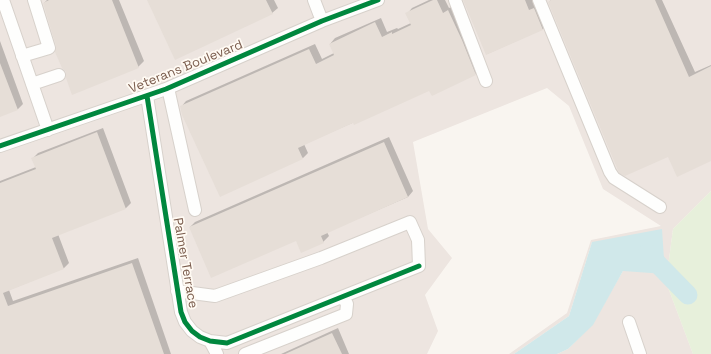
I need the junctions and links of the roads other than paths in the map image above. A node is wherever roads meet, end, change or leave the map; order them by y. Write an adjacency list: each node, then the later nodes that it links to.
1 (3, 0): 8 (street)
2 (34, 0): 8 (street)
3 (314, 0): 7 (street)
4 (378, 0): 7 (street, Veterans Boulevard)
5 (455, 0): 10 (street)
6 (539, 0): 16 (street)
7 (322, 21): 12 (street, Veterans Boulevard)
8 (22, 56): 11 (street)
9 (59, 75): 11 (street)
10 (486, 81)
11 (32, 84): 14 (street)
12 (168, 88): 13 (street, Veterans Boulevard); 17 (street)
13 (147, 96): 14 (street, Veterans Boulevard); 18 (street, Palmer Terrace)
14 (48, 130): 15 (street, Veterans Boulevard)
15 (0, 146)
16 (660, 207)
17 (195, 210)
18 (177, 291): 19 (street, Palmer Terrace); 21 (street, Palmer Terrace)
19 (343, 297): 21 (street, Palmer Terrace); 23 (street)
20 (628, 322): 24 (street)
21 (210, 341): 22 (street)
22 (217, 354)
23 (245, 354)
24 (640, 354)

